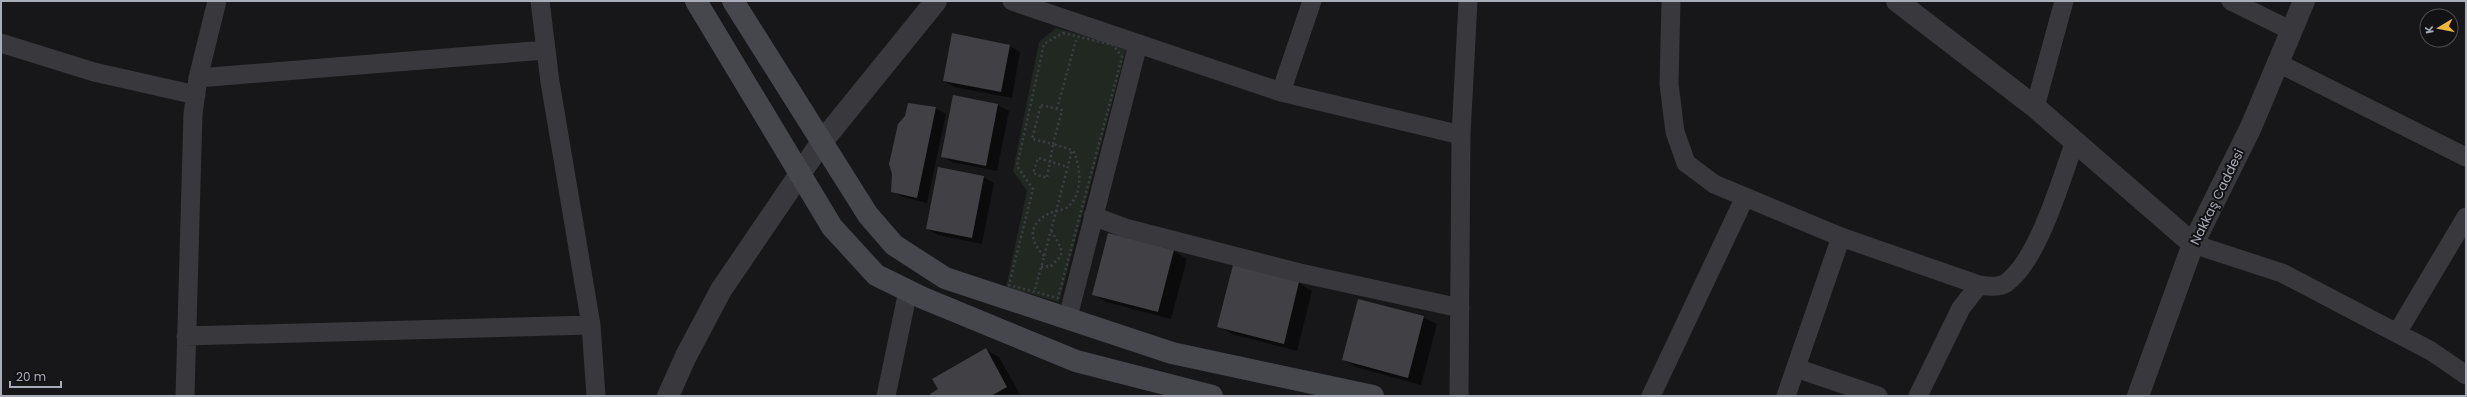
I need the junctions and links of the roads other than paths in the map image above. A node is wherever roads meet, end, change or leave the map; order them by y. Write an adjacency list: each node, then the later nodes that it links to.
1 (217, 1): 19 (street)
2 (540, 1): 17 (street)
3 (696, 1): 26 (main road)
4 (733, 1): 24 (main road)
5 (936, 1): 24 (street)
6 (1012, 1): 16 (street)
7 (1312, 1): 20 (street)
8 (1468, 1): 22 (street)
9 (1671, 1): 27 (street)
10 (1897, 1): 21 (street)
11 (2064, 1): 21 (street)
12 (2231, 1): 14 (street)
13 (2304, 1): 14 (street, Nakkaş Caddesi)
14 (2292, 31): 18 (street, Nakkaş Caddesi)
15 (1, 43): 19 (street)
16 (1138, 44): 20 (street); 28 (street)
17 (546, 50): 19 (street); 36 (street)
18 (2278, 63): 25 (street); 31 (street, Nakkaş Caddesi)
19 (197, 86): 38 (street)
20 (1281, 92): 22 (street)
21 (2035, 107): 23 (street)
22 (1462, 135): 34 (street)
23 (2075, 140): 31 (street); 32 (street)
24 (821, 143): 26 (street); 35 (main road)
25 (2466, 157)
26 (802, 174): 33 (main road); 43 (street)
27 (1745, 198): 30 (street); 48 (street)
28 (1093, 216): 34 (street); 35 (street)
29 (2466, 217): 37 (street)
30 (1842, 237): 32 (street); 39 (street)
31 (2192, 244): 37 (street); 52 (street, Nakkaş Caddesi)
32 (1979, 285): 51 (street)
33 (908, 291): 44 (street); 45 (main road)
34 (1460, 308): 47 (street)
35 (1068, 317): 46 (main road)
36 (591, 325): 38 (street); 42 (street)
37 (2397, 333): 40 (street)
38 (186, 336): 41 (street)
39 (1796, 368): 49 (street); 50 (street)
40 (2466, 375)
41 (185, 396)
42 (596, 396)
43 (668, 396)
44 (886, 396)
45 (1209, 396)
46 (1373, 396)
47 (1459, 396)
48 (1651, 396)
49 (1786, 396)
50 (1878, 396)
51 (1918, 396)
52 (2138, 396)

